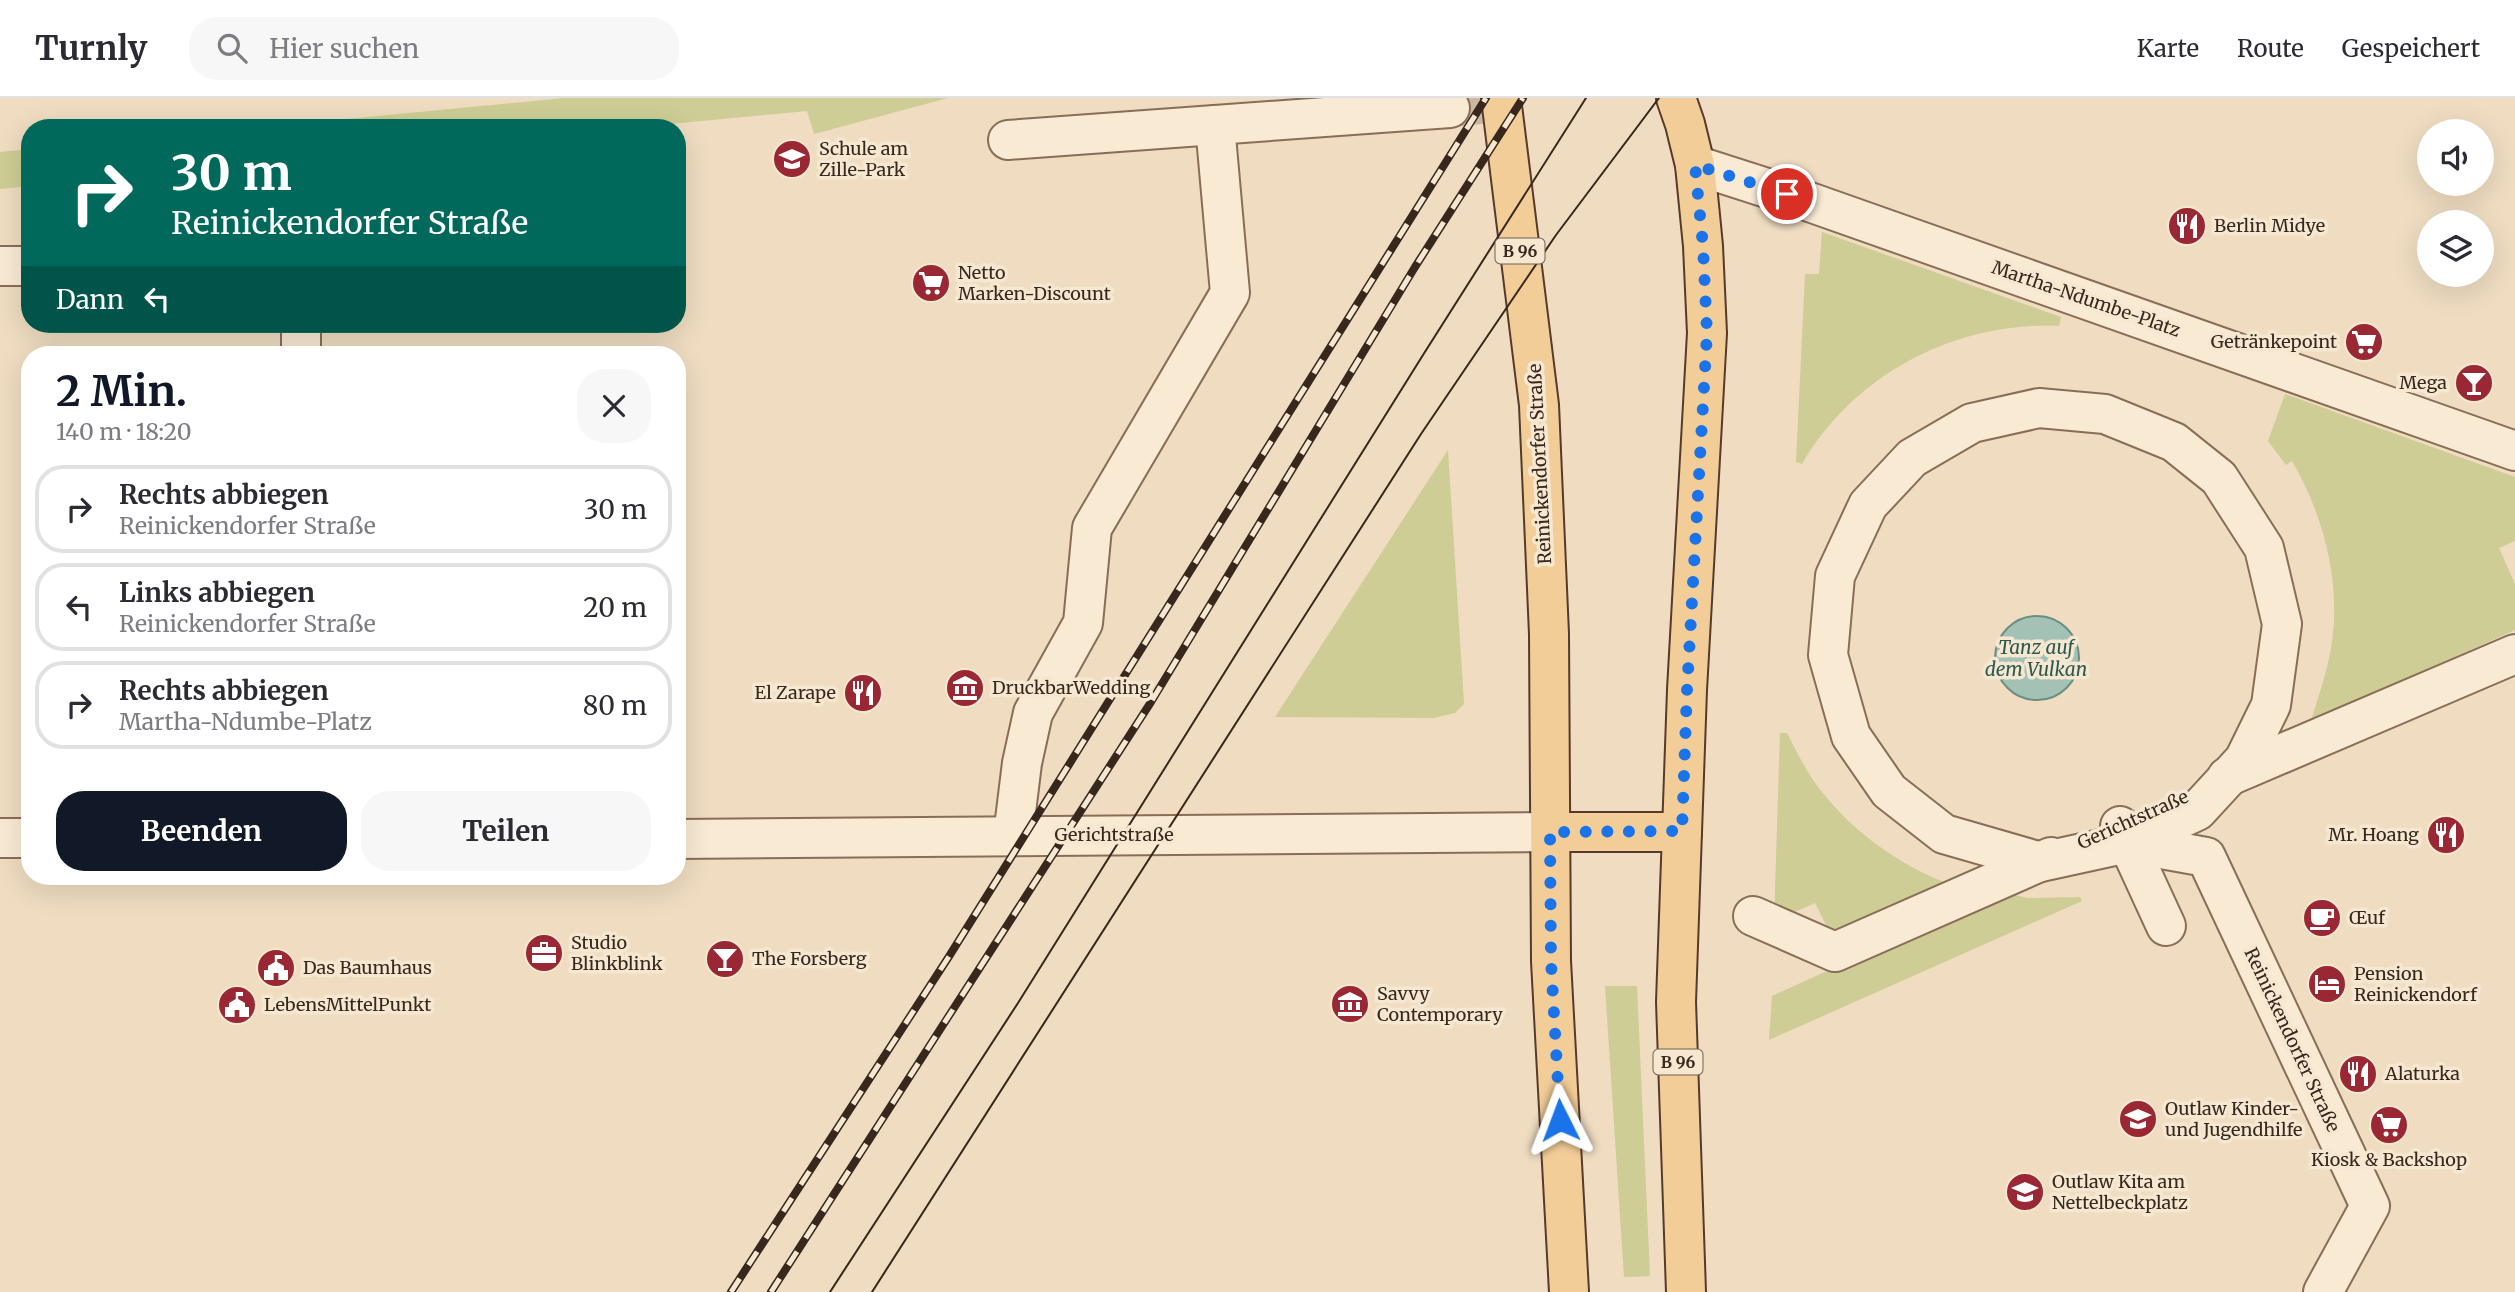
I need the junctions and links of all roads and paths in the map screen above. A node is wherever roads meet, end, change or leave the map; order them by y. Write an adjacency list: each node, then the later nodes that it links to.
1 (1501, 98): 13 (main road, Reinickendorfer Straße / B 96)
2 (1676, 98): 6 (main road, B 96)
3 (1450, 108): 4 (street)
4 (1215, 125): 5 (street); 15 (street)
5 (1008, 140)
6 (1695, 165): 9 (street, Martha-Ndumbe-Platz); 12 (main road, B 96)
7 (0, 266): 8 (street)
8 (21, 266)
9 (2515, 451)
10 (2515, 654): 11 (street)
11 (2229, 776): 14 (street); 19 (street)
12 (1682, 831): 13 (main road); 23 (main road, B 96)
13 (1550, 832): 15 (street, Gerichtstraße); 22 (main road, Reinickendorfer Straße / B 96)
14 (2124, 834): 19 (street); 21 (street); 24 (street, Reinickendorfer Straße)
15 (1013, 836): 18 (street, Gerichtstraße)
16 (0, 838): 17 (street)
17 (21, 838)
18 (686, 839)
19 (2041, 862): 20 (street)
20 (1754, 916)
21 (2166, 926)
22 (1569, 1292)
23 (1686, 1292)
24 (2323, 1292)

